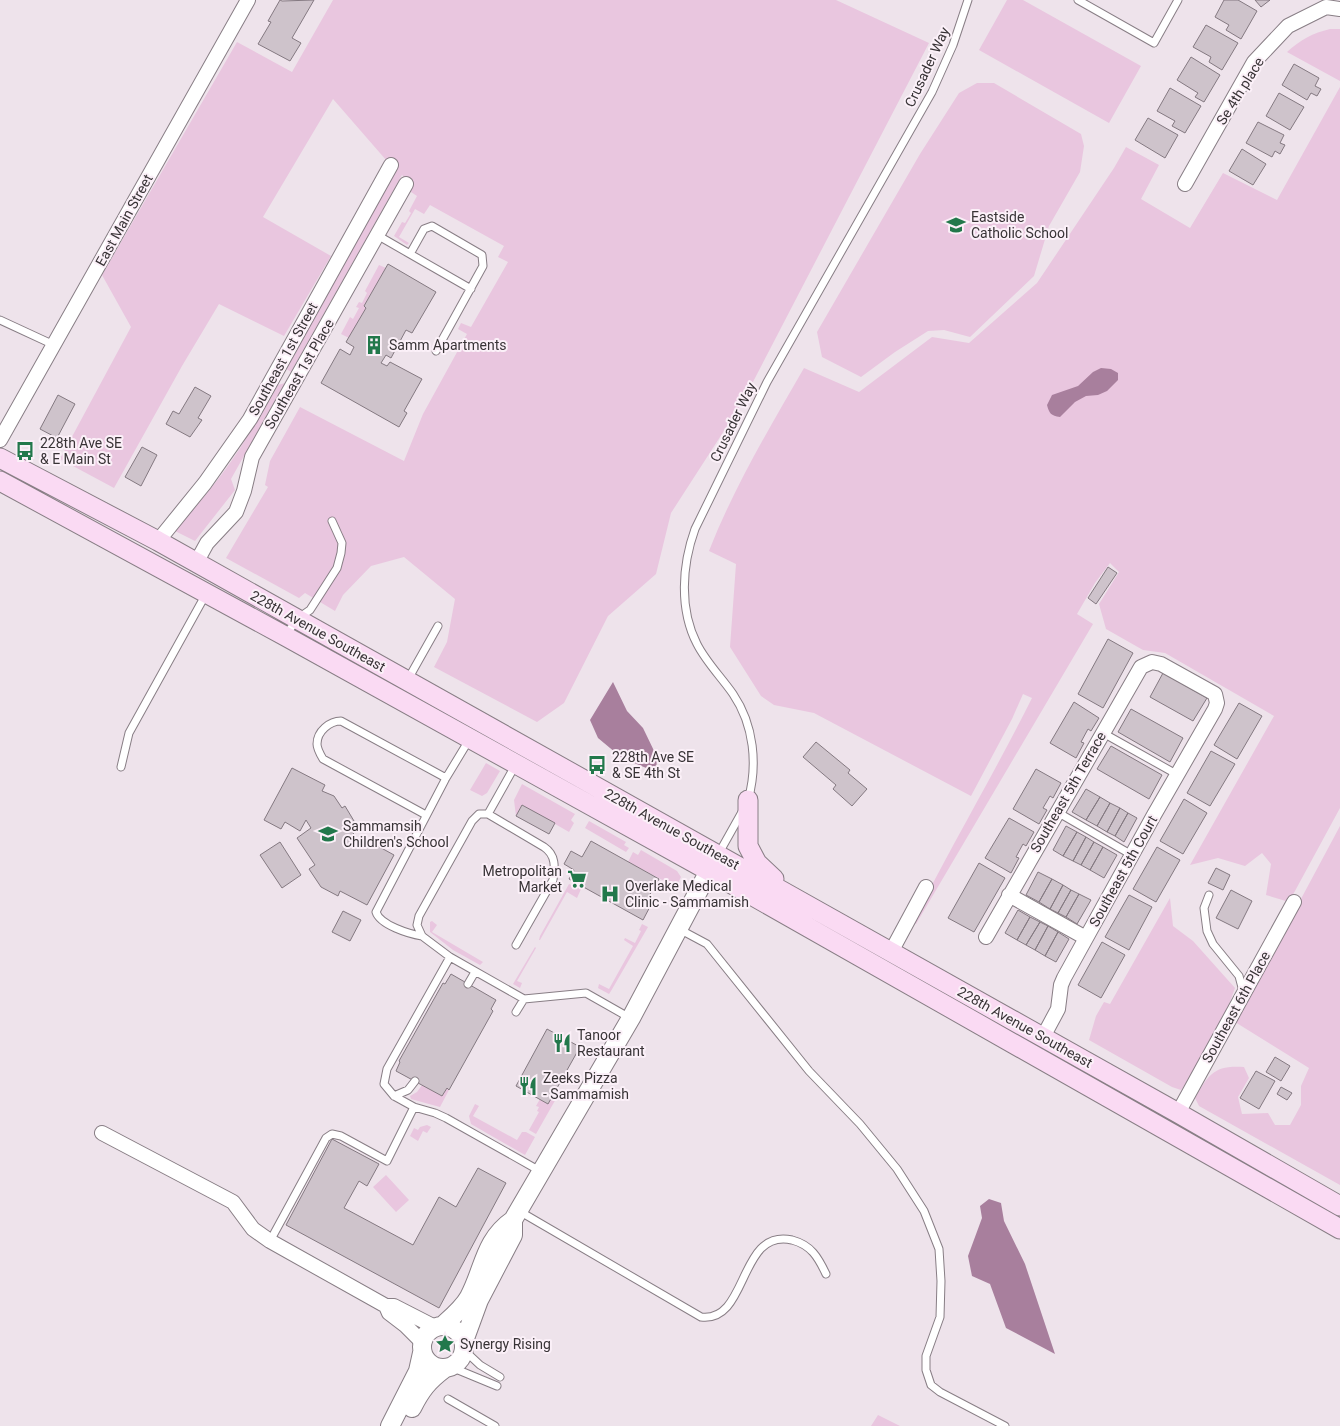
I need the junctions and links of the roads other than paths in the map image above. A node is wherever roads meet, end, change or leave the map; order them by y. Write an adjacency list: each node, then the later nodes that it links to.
1 (248, 0): 13 (street, East Main Street)
2 (968, 0): 33 (lane, Crusader Way)
3 (1078, 0): 4 (lane)
4 (1178, 0)
5 (1340, 9): 8 (street, Se 4th place)
6 (391, 165): 19 (street, Southeast 1st Street)
7 (406, 184): 9 (street, Southeast 1st Place)
8 (1185, 184)
9 (378, 236): 10 (lane); 20 (street, Southeast 1st Place)
10 (410, 254): 11 (lane); 11 (lane)
11 (471, 289): 14 (lane)
12 (0, 320): 13 (lane)
13 (54, 345): 15 (street, East Main Street)
14 (436, 351)
15 (0, 440)
16 (0, 458): 19 (main road, 228th Avenue Southeast)
17 (0, 481): 21 (main road, 228th Avenue Southeast)
18 (332, 521): 22 (lane)
19 (158, 541): 20 (main road, 228th Avenue Southeast)
20 (196, 562): 22 (main road, 228th Avenue Southeast)
21 (206, 594): 24 (main road, 228th Avenue Southeast); 30 (lane)
22 (297, 619): 24 (lane); 26 (main road, 228th Avenue Southeast)
23 (438, 626): 26 (lane)
24 (285, 636): 28 (main road, 228th Avenue Southeast)
25 (1161, 664): 27 (street, Southeast 5th Terrace); 31 (street, Southeast 5th Court)
26 (407, 681): 38 (main road, 228th Avenue Southeast)
27 (1102, 732): 31 (lane); 34 (street, Southeast 5th Terrace)
28 (470, 738): 29 (main road, 228th Avenue Southeast); 32 (lane)
29 (516, 764): 35 (lane); 38 (main road, 228th Avenue Southeast)
30 (121, 767)
31 (1178, 775): 37 (street, Southeast 5th Court)
32 (446, 778): 36 (lane); 36 (lane)
33 (748, 800): 38 (lane, Crusader Way); 43 (main road)
34 (1057, 812): 37 (lane); 40 (street, Southeast 5th Terrace)
35 (488, 814): 45 (lane); 48 (lane)
36 (426, 815): 45 (lane)
37 (1132, 855): 47 (street, Southeast 5th Court)
38 (714, 863): 43 (main road, 228th Avenue Southeast); 44 (street); 66 (main road, 228th Avenue Southeast)
39 (926, 888): 49 (street)
40 (1009, 895): 46 (street, Southeast 5th Terrace); 47 (street)
41 (1209, 895): 53 (lane)
42 (1294, 902): 53 (street, Southeast 6th Place)
43 (815, 910): 49 (main road, 228th Avenue Southeast)
44 (679, 929): 56 (street); 80 (lane)
45 (422, 936): 50 (lane)
46 (986, 936)
47 (1086, 938): 57 (street, Southeast 5th Court)
48 (516, 946)
49 (891, 952): 57 (main road, 228th Avenue Southeast)
50 (450, 957): 51 (lane); 59 (lane)
51 (475, 972): 52 (lane); 54 (lane)
52 (468, 984)
53 (1244, 993): 61 (street, Southeast 6th Place)
54 (524, 999): 55 (lane); 56 (lane)
55 (516, 1012)
56 (631, 1018): 63 (street)
57 (1042, 1038): 61 (main road, 228th Avenue Southeast)
58 (415, 1081): 59 (lane)
59 (394, 1096): 60 (lane)
60 (414, 1107): 63 (lane); 67 (lane)
61 (1178, 1113): 64 (main road, 228th Avenue Southeast)
62 (102, 1133): 67 (street)
63 (540, 1172): 65 (street)
64 (1340, 1206)
65 (516, 1215): 68 (lane); 70 (street); 71 (street)
66 (1340, 1228)
67 (270, 1241): 69 (street)
68 (826, 1274)
69 (386, 1306): 70 (street); 72 (street)
70 (439, 1326): 71 (street); 72 (street)
71 (464, 1345): 73 (street); 74 (lane)
72 (422, 1347): 73 (street); 77 (street)
73 (448, 1368): 75 (lane); 78 (street)
74 (500, 1377)
75 (497, 1386)
76 (448, 1399): 79 (lane)
77 (390, 1426)
78 (403, 1426)
79 (495, 1426)
80 (1005, 1426)

